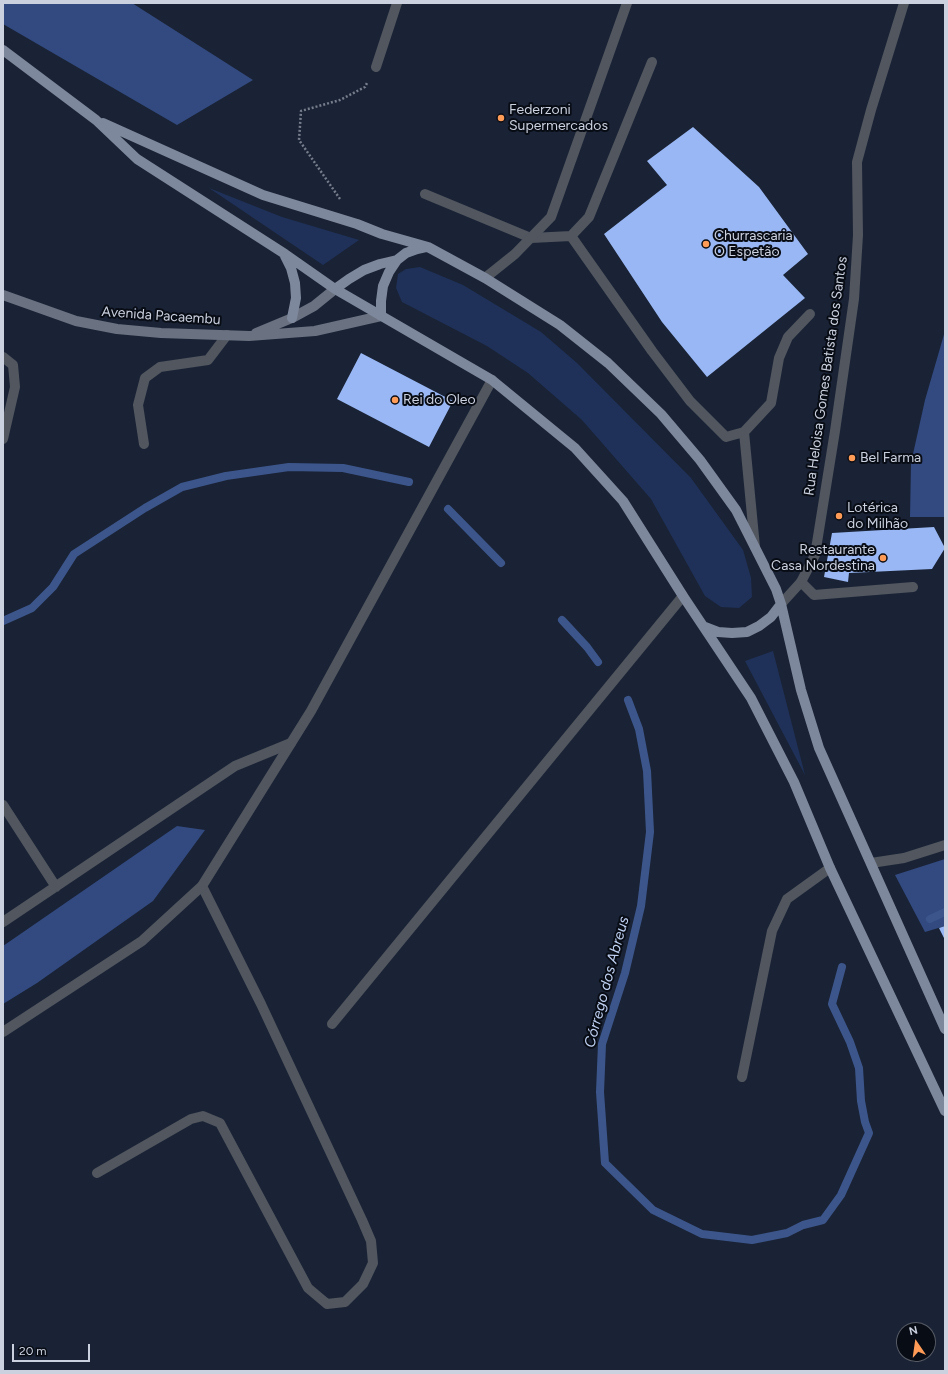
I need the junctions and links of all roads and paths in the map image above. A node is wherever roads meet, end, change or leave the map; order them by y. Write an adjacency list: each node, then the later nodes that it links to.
1 (397, 3): 6 (street)
2 (627, 3): 11 (street)
3 (904, 3): 29 (street, Rua Heloisa Gomes Batista dos Santos)
4 (3, 50): 7 (main road)
5 (652, 62): 10 (street)
6 (376, 67): 9 (path)
7 (96, 120): 9 (main road); 13 (main road)
8 (425, 194): 11 (street)
9 (357, 224): 12 (main road)
10 (571, 236): 11 (street); 25 (street)
11 (531, 238): 15 (street)
12 (428, 247): 14 (main road); 15 (main road)
13 (284, 254): 16 (main road); 20 (main road)
14 (397, 260): 16 (main road); 19 (main road)
15 (485, 278): 28 (main road)
16 (335, 289): 19 (main road); 20 (street)
17 (3, 296): 21 (street, Avenida Pacaembu)
18 (810, 314): 25 (street)
19 (381, 316): 22 (street, Avenida Pacaembu); 24 (main road)
20 (292, 318): 22 (street)
21 (227, 335): 22 (street, Avenida Pacaembu); 27 (street)
22 (249, 336)
23 (3, 357): 26 (street)
24 (492, 380): 31 (main road); 34 (street)
25 (744, 432): 28 (street)
26 (3, 439)
27 (144, 444)
28 (755, 548): 32 (main road)
29 (801, 582): 30 (street); 32 (street, Rua Heloisa Gomes Batista dos Santos)
30 (913, 587)
31 (682, 596): 33 (main road); 42 (street)
32 (781, 604): 33 (main road); 37 (main road)
33 (705, 627): 38 (main road)
34 (291, 743): 39 (street); 40 (street)
35 (3, 805): 40 (street)
36 (945, 845): 37 (street)
37 (871, 863): 43 (main road)
38 (830, 868): 45 (street); 46 (main road)
39 (202, 886): 44 (street); 47 (street)
40 (56, 887): 41 (street)
41 (3, 922)
42 (332, 1024)
43 (945, 1029)
44 (3, 1032)
45 (742, 1077)
46 (945, 1111)
47 (97, 1173)

